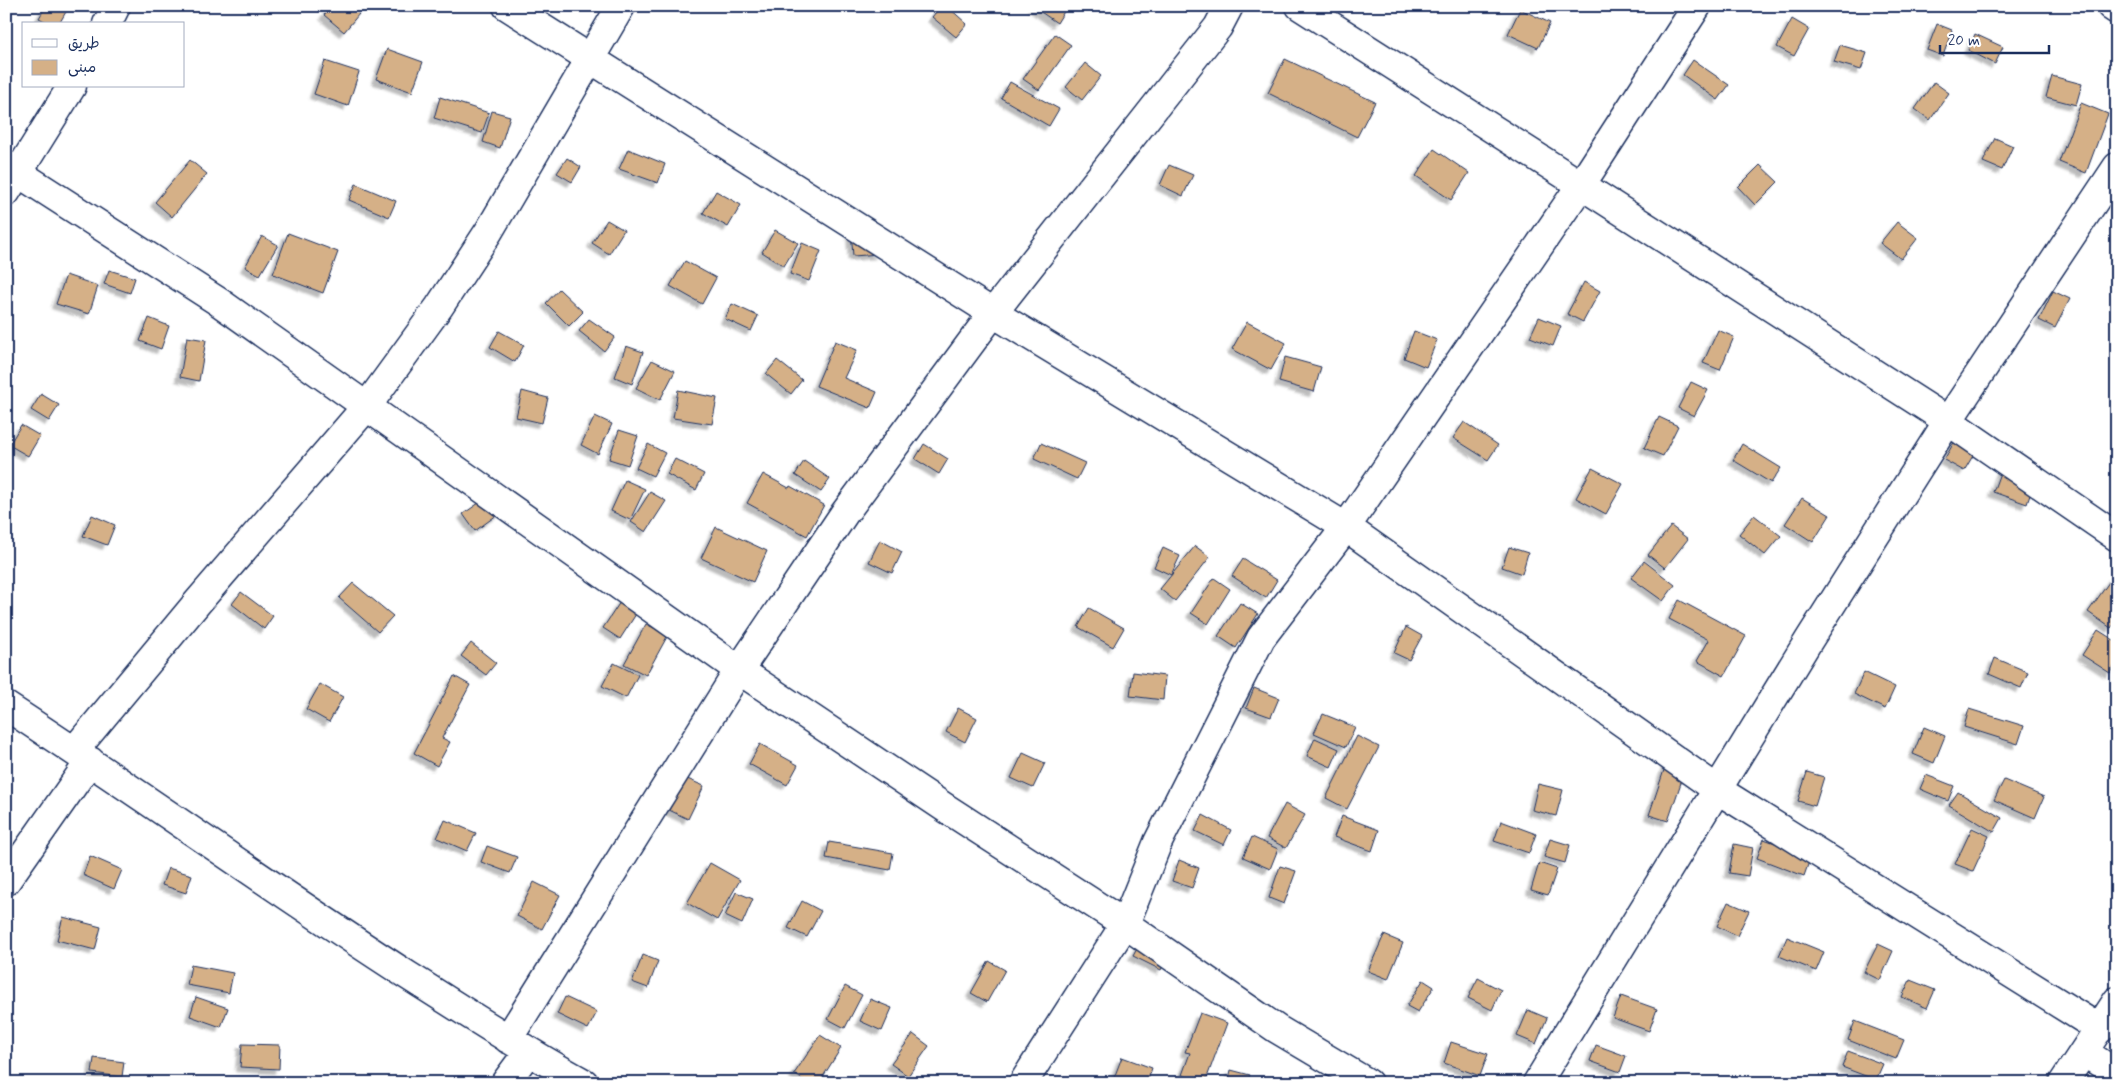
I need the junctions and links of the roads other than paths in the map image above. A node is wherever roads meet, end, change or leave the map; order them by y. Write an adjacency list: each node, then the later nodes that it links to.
1 (116, 6): 9 (street)
2 (507, 6): 10 (street)
3 (621, 6): 10 (street)
4 (1229, 6): 15 (street)
5 (1300, 6): 14 (street)
6 (1697, 6): 14 (street)
7 (2111, 6): 8 (street)
8 (2117, 10)
9 (108, 22)
10 (590, 58): 15 (street); 16 (street)
11 (71, 88): 13 (street)
12 (2117, 167): 17 (street)
13 (11, 177): 16 (street)
14 (1581, 184): 17 (street); 18 (street)
15 (993, 313): 18 (street); 20 (street)
16 (367, 406): 20 (street); 22 (street)
17 (1948, 421): 19 (street); 23 (street)
18 (1346, 527): 23 (street); 25 (street)
19 (2117, 537)
20 (739, 670): 25 (street); 28 (street)
21 (6, 706): 22 (street)
22 (82, 756): 24 (street); 28 (street)
23 (1718, 790): 27 (street); 35 (street)
24 (6, 881)
25 (1125, 924): 33 (street); 34 (street)
26 (2117, 1001): 27 (street)
27 (2100, 1029): 29 (street)
28 (518, 1046): 31 (street); 32 (street)
29 (2084, 1052): 30 (street); 36 (street)
30 (2117, 1074)
31 (505, 1083)
32 (584, 1083)
33 (1023, 1083)
34 (1368, 1083)
35 (1537, 1083)
36 (2063, 1083)

